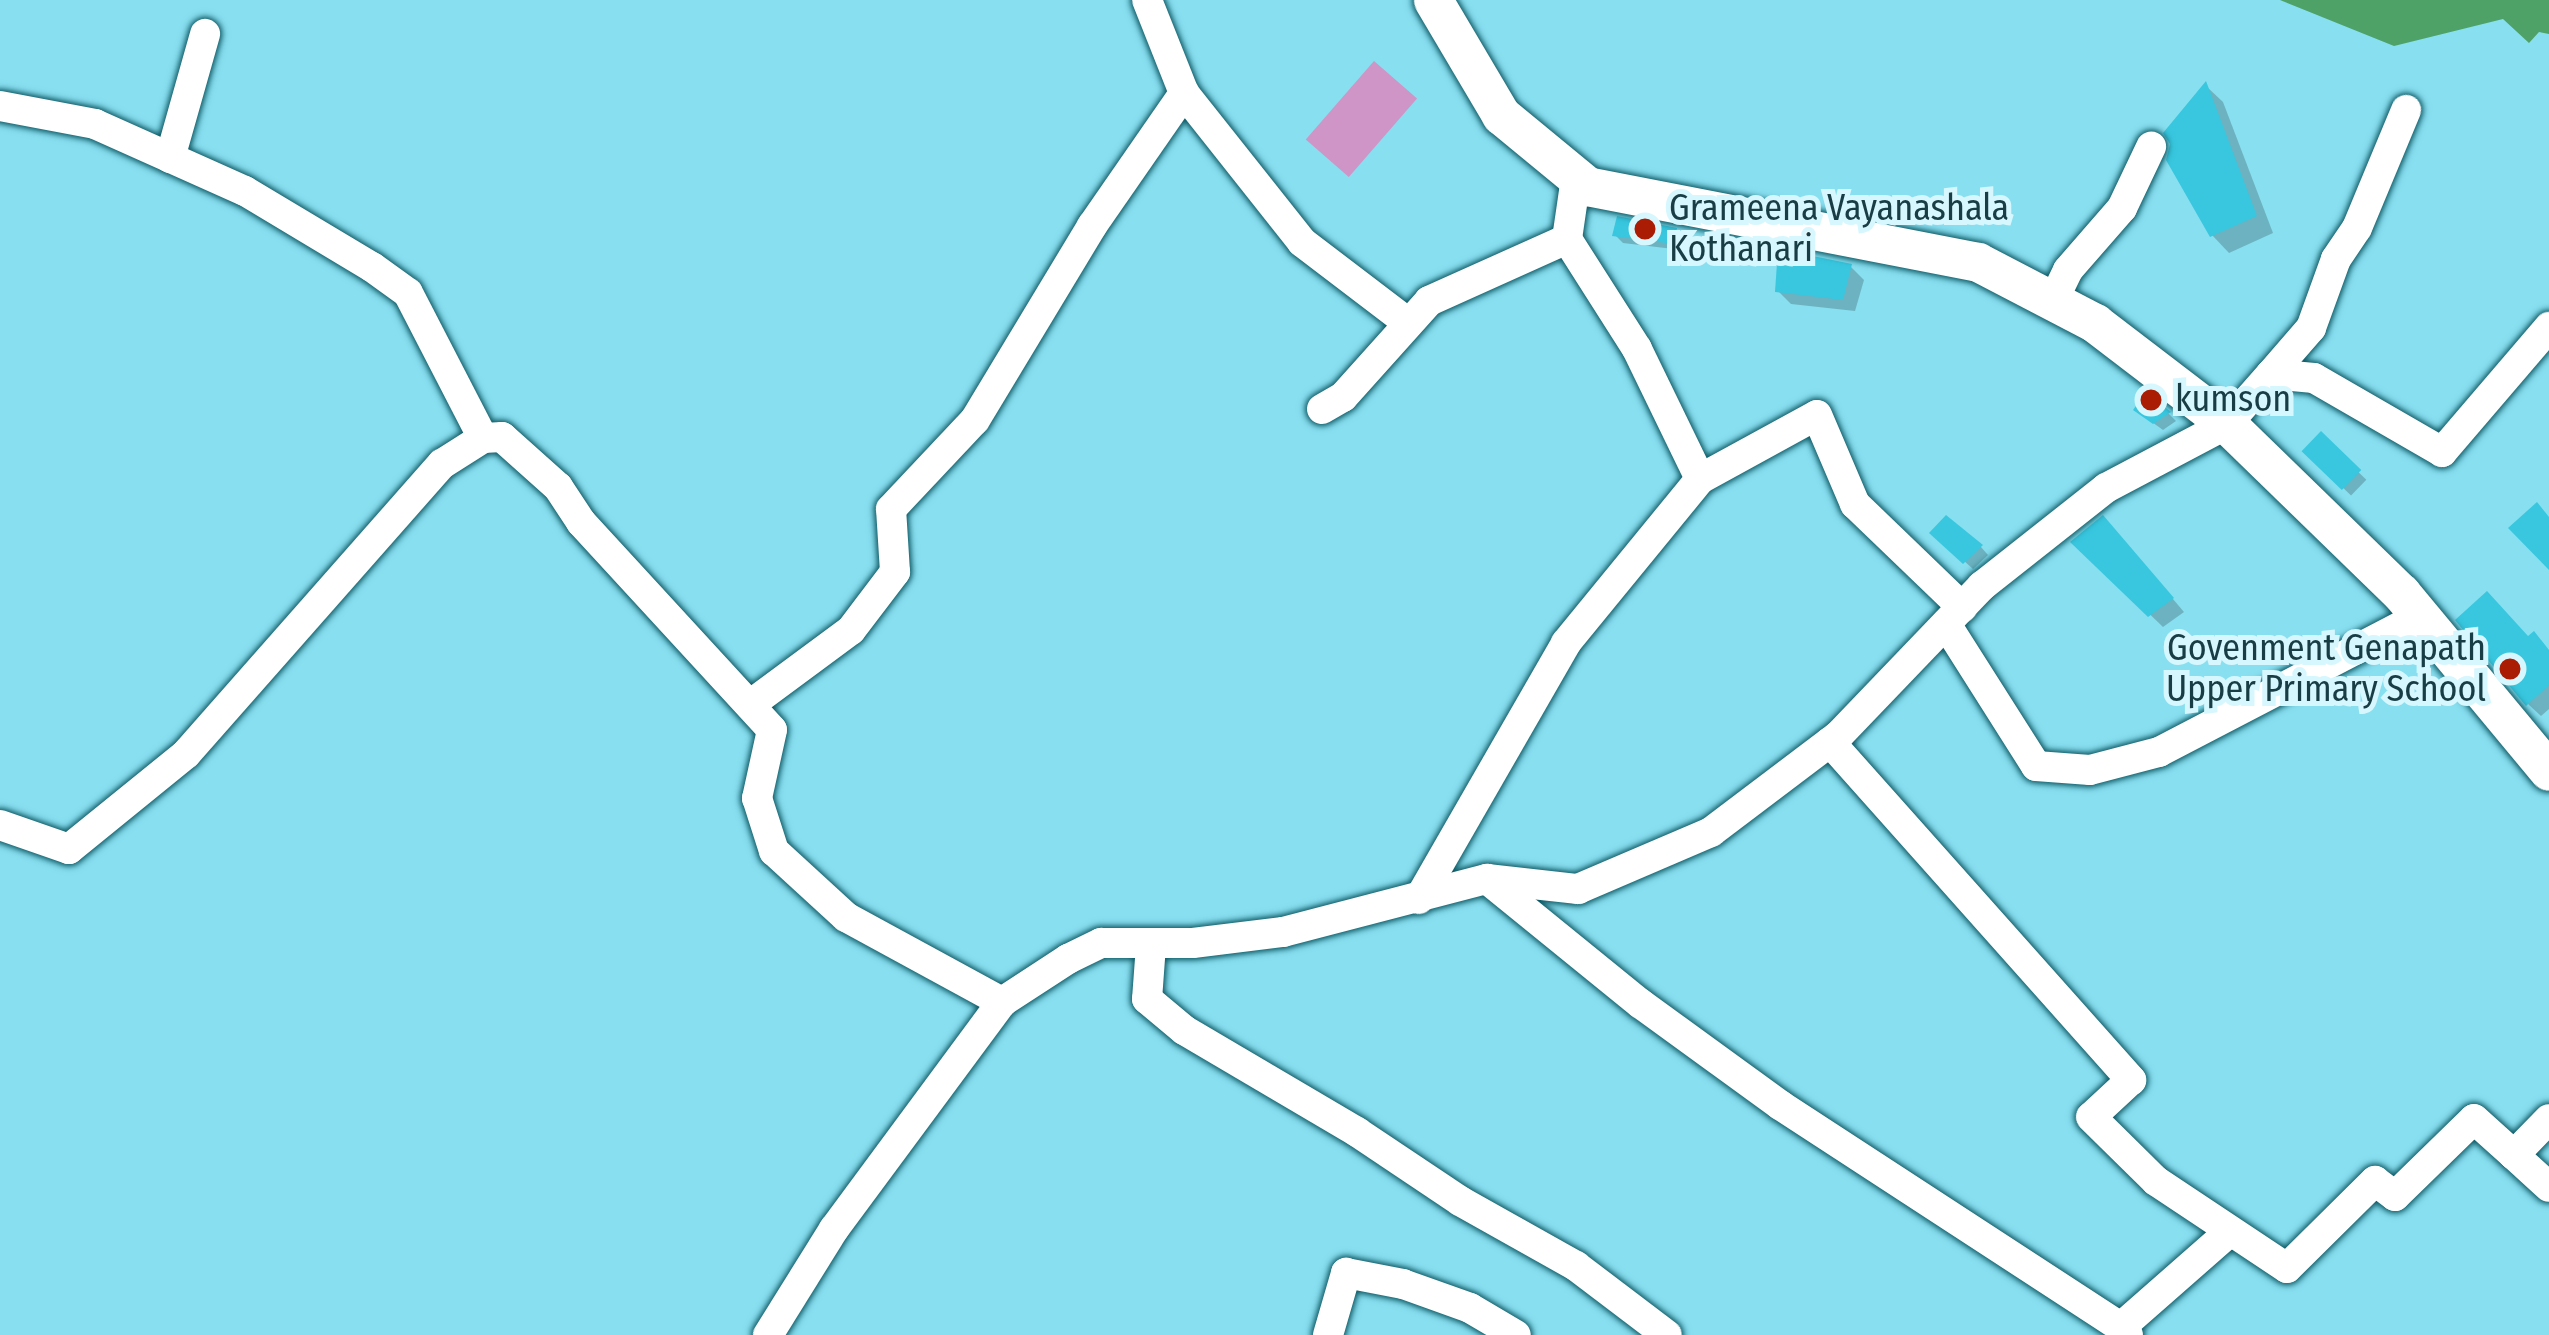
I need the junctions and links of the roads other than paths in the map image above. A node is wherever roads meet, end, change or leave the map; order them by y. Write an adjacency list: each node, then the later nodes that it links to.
1 (1147, 0): 4 (street)
2 (1433, 0): 9 (main road)
3 (205, 34): 8 (street)
4 (1184, 93): 12 (street); 21 (street)
5 (0, 106): 8 (street)
6 (2406, 110): 14 (street)
7 (2151, 147): 11 (street)
8 (170, 158): 17 (street)
9 (1576, 177): 10 (street); 11 (main road)
10 (1567, 239): 12 (street); 18 (street)
11 (2053, 301): 16 (main road)
12 (1407, 322): 15 (street)
13 (2549, 327): 14 (street)
14 (2270, 374): 16 (street)
15 (1322, 409)
16 (2227, 424): 19 (street); 20 (main road)
17 (483, 438): 21 (street); 24 (street)
18 (1700, 479): 19 (street); 26 (street)
19 (1954, 615): 20 (street); 22 (street)
20 (2420, 616): 23 (main road)
21 (751, 704): 28 (street)
22 (1830, 742): 25 (street); 32 (street)
23 (2545, 758)
24 (0, 824)
25 (1487, 879): 26 (street); 33 (street)
26 (1419, 899): 27 (street)
27 (1151, 945): 28 (street); 37 (street)
28 (1002, 1002): 34 (street)
29 (2549, 1119): 30 (street)
30 (2514, 1155): 31 (street); 32 (street)
31 (2549, 1187)
32 (2229, 1232): 33 (street)
33 (2124, 1331)
34 (768, 1335)
35 (1328, 1335): 36 (street)
36 (1516, 1335)
37 (1667, 1335)

